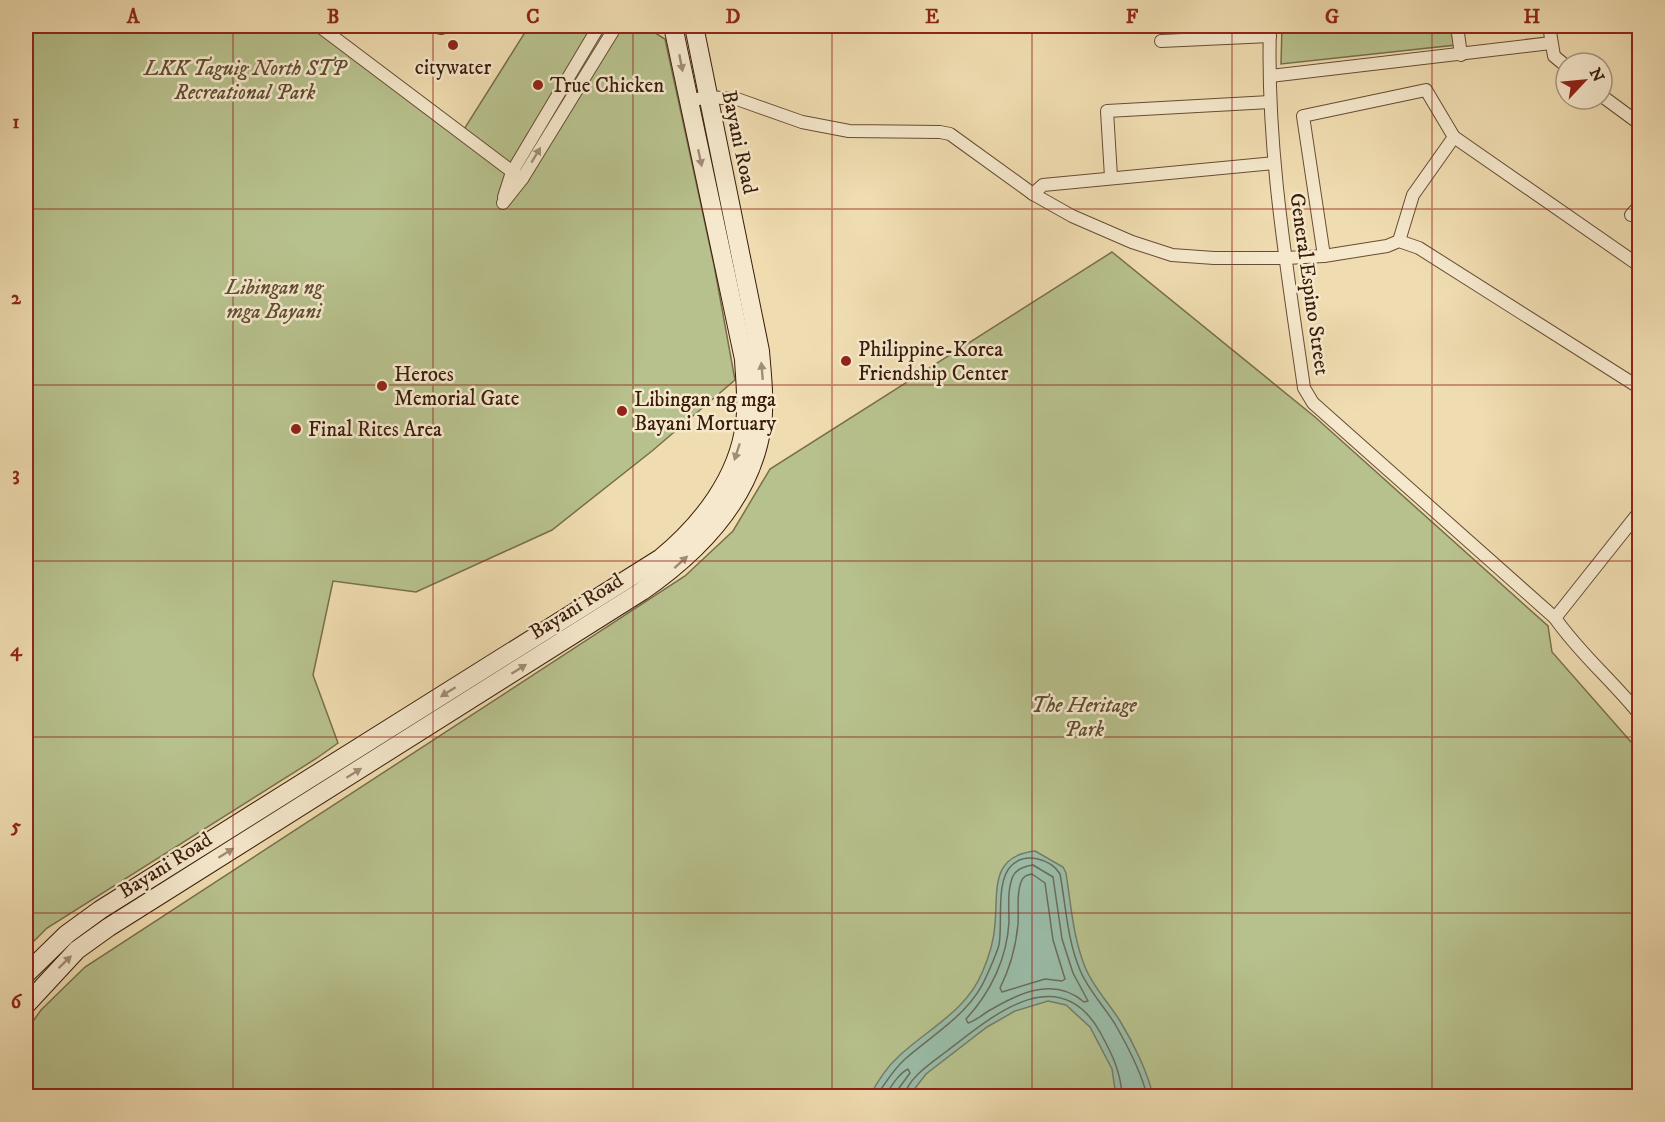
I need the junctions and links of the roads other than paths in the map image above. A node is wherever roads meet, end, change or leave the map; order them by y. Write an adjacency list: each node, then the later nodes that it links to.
1 (319, 26): 21 (street)
2 (599, 26): 21 (street)
3 (616, 26): 21 (street, one-way to 3)
4 (673, 26): 15 (main road, Bayani Road, one-way to 15)
5 (694, 26): 14 (main road, Bayani Road)
6 (1457, 26): 11 (street)
7 (1549, 26): 10 (street)
8 (1270, 31): 9 (street); 13 (street, General Espino Street)
9 (1161, 41)
10 (1551, 42): 11 (street); 12 (street)
11 (1461, 55): 13 (street)
12 (1554, 56)
13 (1270, 76): 16 (street, General Espino Street)
14 (708, 97): 15 (street); 23 (street); 32 (main road, Bayani Road, one-way to 14)
15 (688, 101): 32 (main road, Bayani Road, one-way to 32)
16 (1270, 102): 20 (street, General Espino Street); 22 (street)
17 (1614, 105): 18 (street)
18 (1640, 124)
19 (1454, 137): 26 (street); 27 (street); 29 (street)
20 (1274, 163): 22 (street); 28 (street, General Espino Street)
21 (517, 175)
22 (1111, 177): 23 (street)
23 (1033, 194): 28 (street)
24 (1640, 205): 25 (street)
25 (1631, 215)
26 (1399, 241): 27 (street); 30 (street)
27 (1324, 256): 28 (street)
28 (1286, 258): 33 (street, General Espino Street)
29 (1640, 266)
30 (1640, 388)
31 (1640, 511): 33 (street)
32 (638, 584): 35 (main road, Bayani Road, one-way to 35); 36 (main road, Bayani Road, one-way to 32)
33 (1555, 618): 34 (street, General Espino Street)
34 (1640, 716)
35 (26, 974)
36 (26, 1005)

